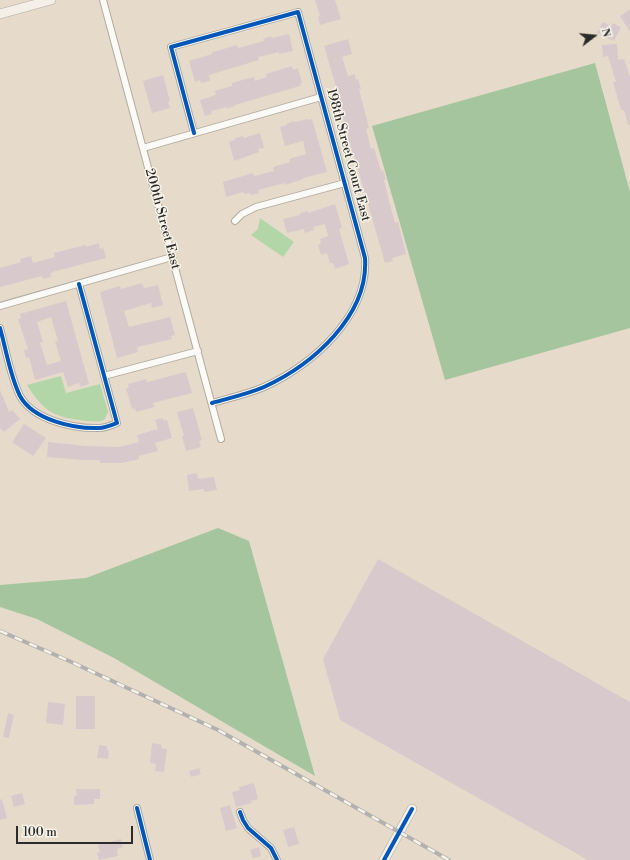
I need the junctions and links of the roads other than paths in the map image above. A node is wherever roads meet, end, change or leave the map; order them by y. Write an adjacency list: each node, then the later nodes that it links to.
1 (51, 0): 3 (street)
2 (103, 0): 6 (street, 200th Street East)
3 (0, 14)
4 (321, 97): 5 (street); 5 (street, 198th Street Court East); 7 (street, 198th Street Court East)
5 (194, 133): 6 (street)
6 (143, 148): 9 (street, 200th Street East)
7 (345, 183): 8 (street); 15 (street, 198th Street Court East)
8 (235, 221)
9 (172, 257): 10 (street); 13 (street, 200th Street East)
10 (79, 284): 11 (street); 14 (street)
11 (0, 306)
12 (0, 328): 14 (street)
13 (198, 351): 14 (street); 15 (street, 200th Street East)
14 (104, 376)
15 (212, 403): 16 (street, 200th Street East)
16 (221, 438)
17 (137, 808): 20 (street)
18 (412, 809): 22 (street)
19 (240, 812): 21 (street)
20 (150, 860)
21 (277, 860)
22 (384, 860)

